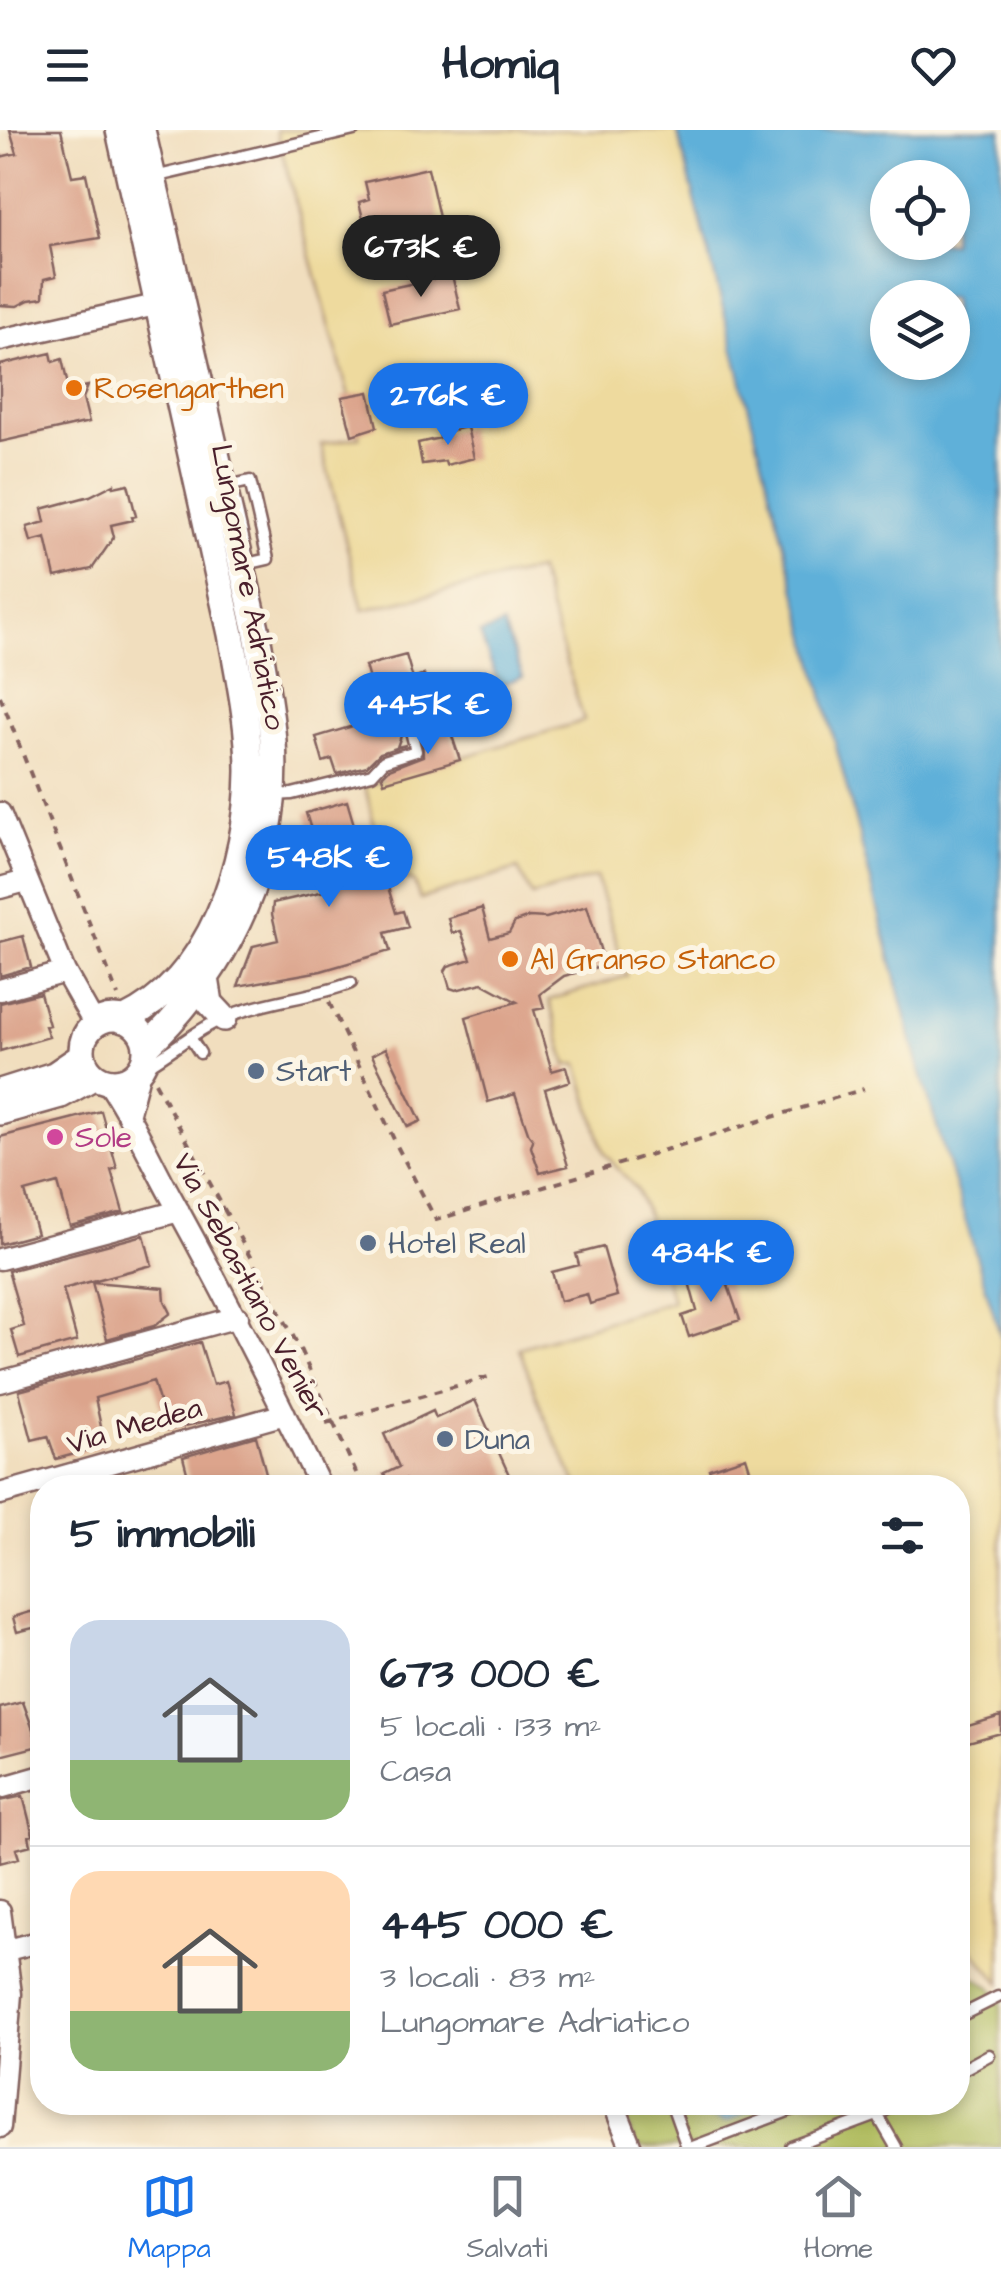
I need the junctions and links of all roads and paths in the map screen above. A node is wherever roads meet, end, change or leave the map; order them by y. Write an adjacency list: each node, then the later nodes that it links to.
1 (118, 130): 5 (street, Lungomare Adriatico)
2 (142, 130): 4 (street, Lungomare Adriatico)
3 (354, 130): 4 (lane)
4 (153, 178): 5 (street, Lungomare Adriatico)
5 (169, 302): 6 (street); 9 (street, Lungomare Adriatico); 19 (street, Lungomare Adriatico)
6 (0, 340)
7 (0, 696): 19 (path)
8 (429, 718): 9 (lane)
9 (272, 795): 14 (street, Lungomare Adriatico)
10 (1, 820): 11 (street)
11 (26, 881): 12 (street); 13 (street)
12 (0, 888)
13 (65, 972): 16 (street); 20 (street)
14 (206, 978): 18 (street); 23 (street, Lungomare Adriatico)
15 (351, 983): 17 (lane)
16 (0, 990)
17 (324, 993): 18 (lane); 25 (path)
18 (224, 1018): 21 (lane)
19 (124, 1020): 20 (street); 23 (street)
20 (94, 1025): 24 (street)
21 (191, 1039): 22 (lane); 23 (lane)
22 (200, 1053)
23 (143, 1058): 24 (street); 28 (street); 29 (path)
24 (95, 1071): 26 (street); 27 (street); 28 (street, Via Sebastiano Venier)
25 (864, 1089)
26 (0, 1092)
27 (0, 1112)
28 (129, 1112): 30 (street, Via Sebastiano Venier)
29 (224, 1207): 31 (path); 37 (path)
30 (179, 1210): 32 (street); 33 (street, Via Sebastiano Venier)
31 (207, 1216)
32 (0, 1260)
33 (238, 1317): 35 (street); 36 (street, Via Sebastiano Venier)
34 (495, 1375): 37 (path)
35 (0, 1382)
36 (285, 1414): 38 (street, Via Medea); 39 (street, Via Sebastiano Venier)
37 (329, 1422): 40 (path)
38 (68, 1475)
39 (315, 1475)
40 (356, 1475)
41 (30, 1486): 42 (street, Via Medea)
42 (0, 1494)
43 (30, 1779): 44 (street)
44 (0, 1788)
45 (0, 1912): 47 (street)
46 (30, 1945): 47 (street)
47 (8, 1950): 57 (street)
48 (998, 1997): 49 (lane)
49 (970, 2012)
50 (989, 2055): 51 (lane)
51 (970, 2065)
52 (618, 2115): 58 (street)
53 (677, 2115): 59 (lane)
54 (777, 2115): 59 (lane)
55 (874, 2115): 60 (lane)
56 (878, 2115): 61 (lane)
57 (0, 2127)
58 (632, 2147)
59 (690, 2147)
60 (791, 2147)
61 (896, 2147)

